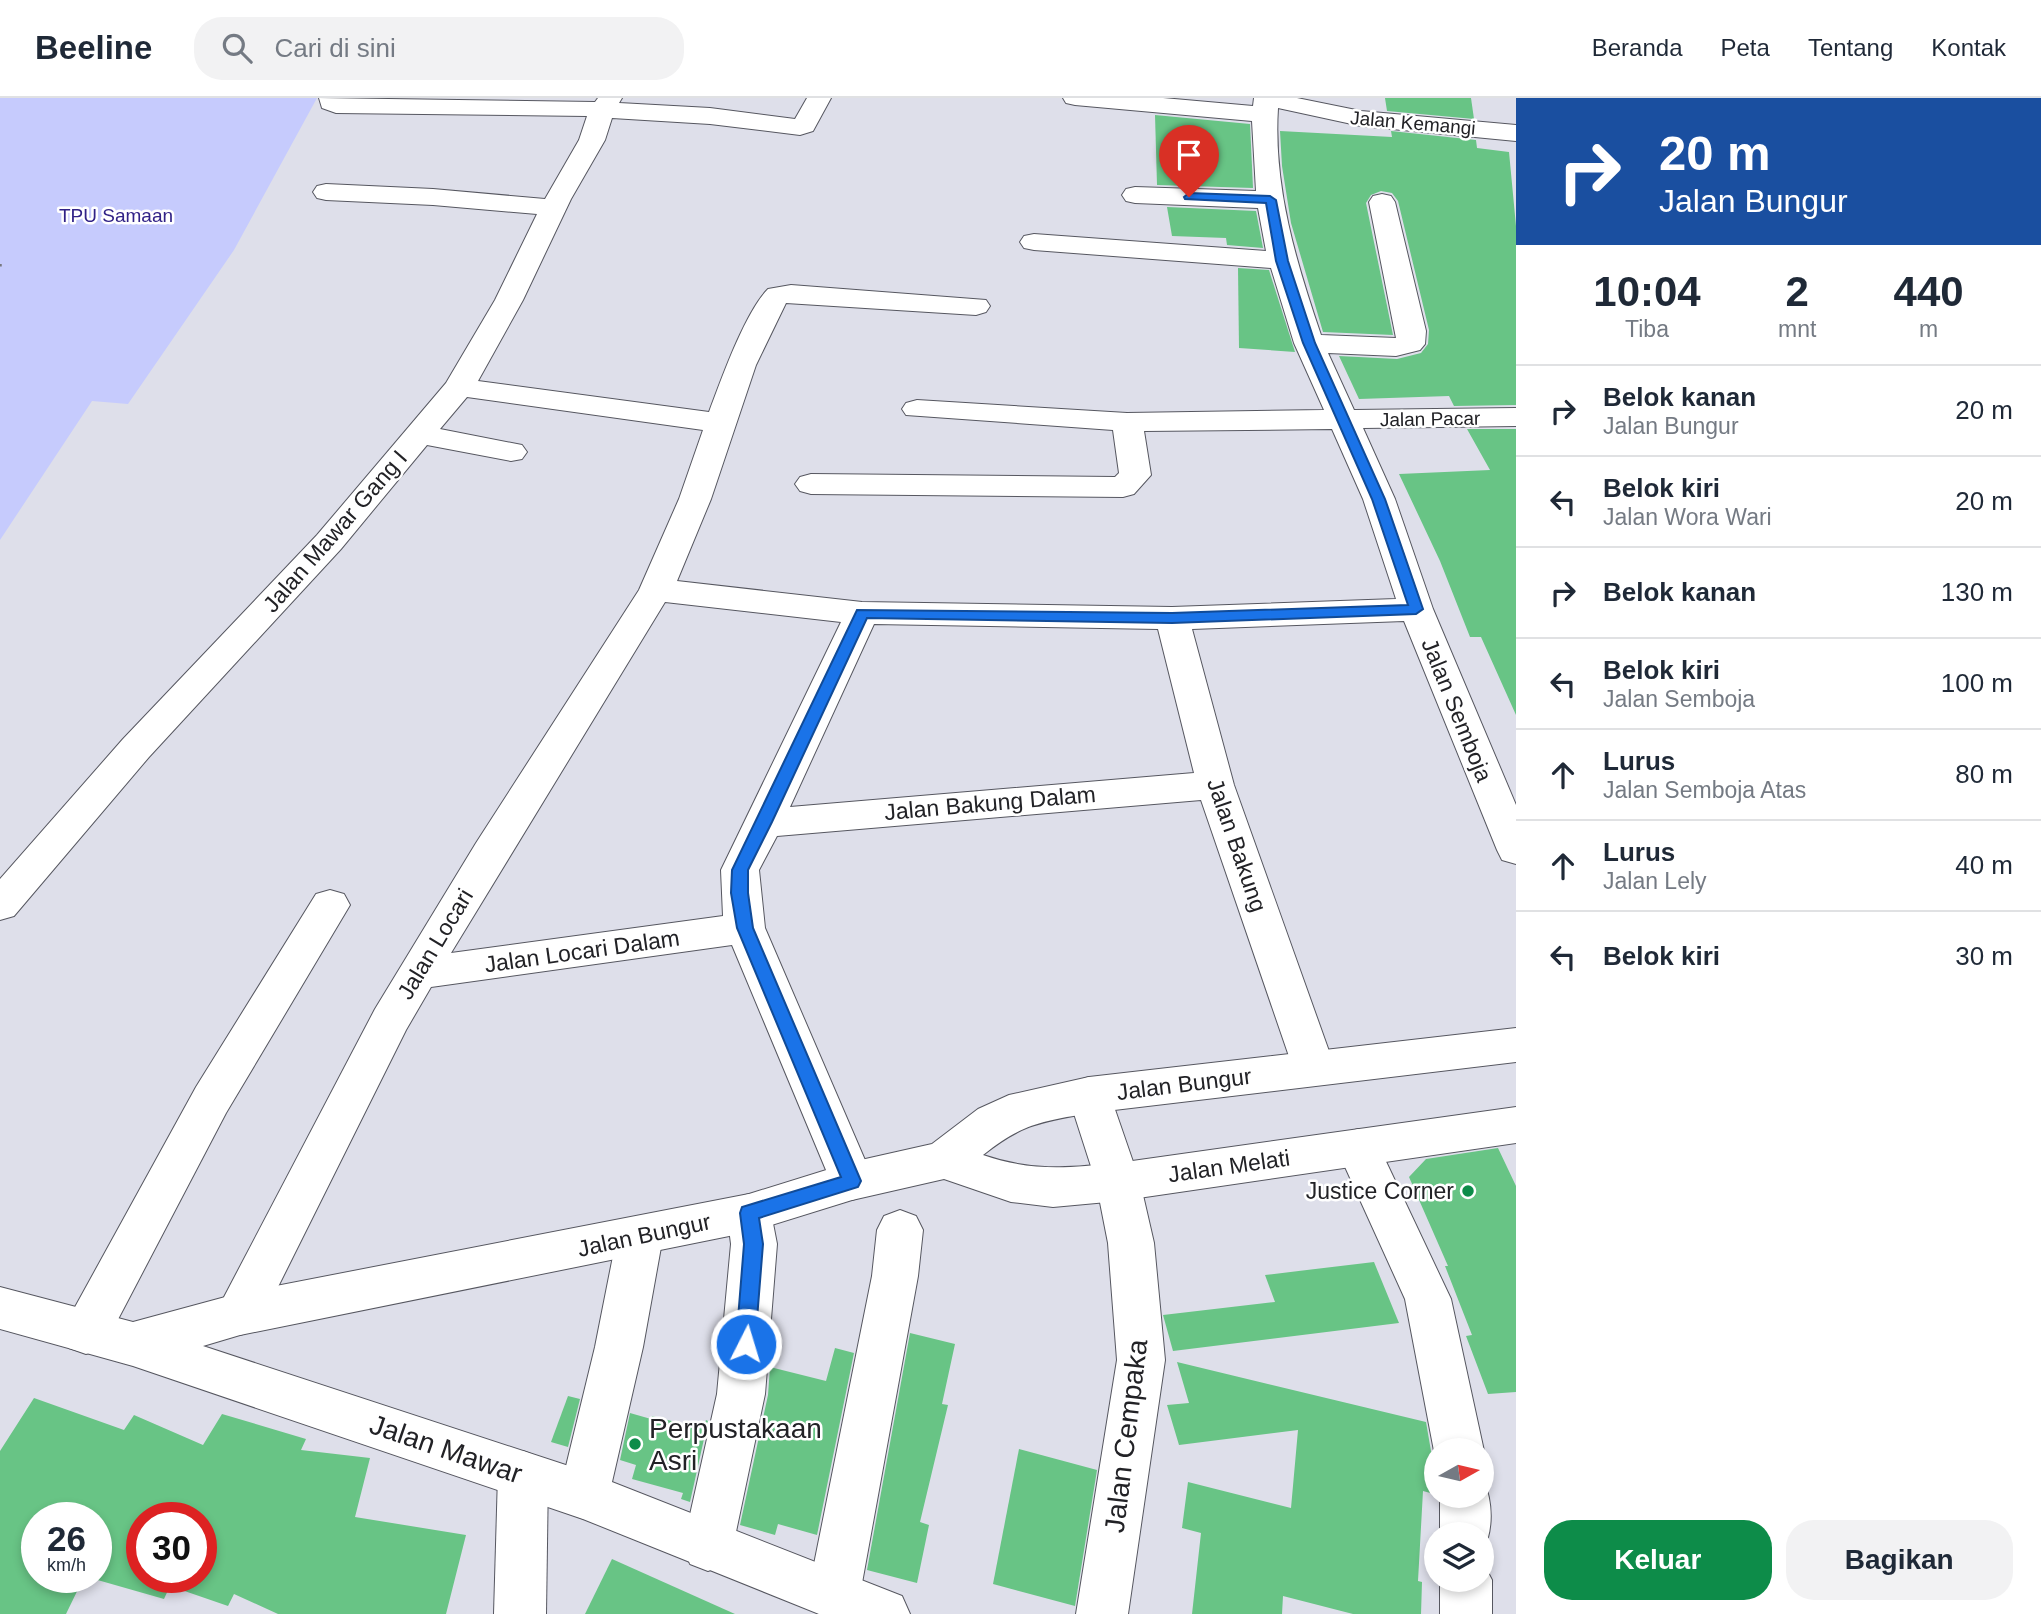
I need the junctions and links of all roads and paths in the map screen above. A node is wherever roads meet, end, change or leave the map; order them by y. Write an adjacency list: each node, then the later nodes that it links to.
1 (331, 98): 4 (street)
2 (819, 98): 5 (street)
3 (1075, 98): 6 (street, Jalan Kemangi)
4 (426, 103): 5 (street)
5 (591, 103): 13 (street, Jalan Mawar Gang I)
6 (1266, 103): 7 (street, Jalan Kemangi); 11 (street, Jalan Semboja)
7 (1501, 126): 8 (street)
8 (1516, 161)
9 (326, 192): 13 (street)
10 (1135, 195): 11 (street)
11 (1270, 200): 15 (street, Jalan Semboja)
12 (1382, 202): 17 (street)
13 (554, 208): 18 (street, Jalan Mawar Gang I)
14 (1034, 242): 15 (street)
15 (1282, 261): 17 (street, Jalan Semboja)
16 (976, 306): 23 (street, Jalan Locari)
17 (1309, 343): 21 (street, Jalan Semboja)
18 (459, 387): 23 (street); 24 (street, Jalan Mawar Gang I)
19 (917, 409): 22 (street, Jalan Pacar)
20 (1516, 417): 21 (street, Jalan Pacar)
21 (1343, 421): 22 (street, Jalan Pacar); 28 (street, Jalan Semboja)
22 (1127, 422): 26 (street)
23 (720, 423): 27 (street, Jalan Locari)
24 (418, 434): 25 (street); 35 (street, Jalan Mawar Gang I)
25 (511, 452)
26 (811, 484)
27 (656, 590): 29 (street); 38 (street, Jalan Locari)
28 (1416, 609): 30 (street); 32 (street, Jalan Semboja)
29 (862, 613): 30 (street); 33 (street)
30 (1172, 618): 31 (street, Jalan Bakung)
31 (1215, 785): 33 (street, Jalan Bakung Dalam); 40 (street, Jalan Bakung)
32 (1504, 796): 34 (street, Jalan Semboja)
33 (764, 822): 37 (street)
34 (1516, 850)
35 (0, 905)
36 (330, 905): 52 (street)
37 (745, 928): 38 (street, Jalan Locari Dalam); 45 (street)
38 (418, 973): 51 (street, Jalan Locari)
39 (1516, 1045): 40 (street, Jalan Bungur)
40 (1314, 1068): 41 (street, Jalan Bungur)
41 (1089, 1095): 44 (street, Jalan Bungur); 46 (street, Jalan Cempaka)
42 (1516, 1125): 43 (street, Jalan Melati)
43 (1358, 1147): 46 (street, Jalan Melati); 54 (street)
44 (944, 1160): 45 (street, Jalan Bungur); 46 (street, Jalan Melati)
45 (852, 1181): 47 (street, Jalan Bungur)
46 (1118, 1182): 62 (street, Jalan Cempaka)
47 (749, 1213): 49 (street, Jalan Bungur); 57 (street)
48 (900, 1230): 59 (street)
49 (640, 1236): 51 (street, Jalan Bungur); 56 (street)
50 (0, 1308): 52 (street, Jalan Mawar)
51 (240, 1314): 53 (street, Jalan Bungur)
52 (86, 1333): 53 (street, Jalan Mawar)
53 (133, 1344): 55 (street, Jalan Mawar)
54 (1455, 1438)
55 (523, 1475): 56 (street, Jalan Mawar); 60 (street)
56 (584, 1495): 57 (street, Jalan Mawar)
57 (708, 1546): 59 (street, Jalan Mawar)
58 (1466, 1592): 63 (street)
59 (834, 1594): 61 (street, Jalan Mawar)
60 (520, 1614)
61 (884, 1614)
62 (1102, 1614)
63 (1466, 1614)

